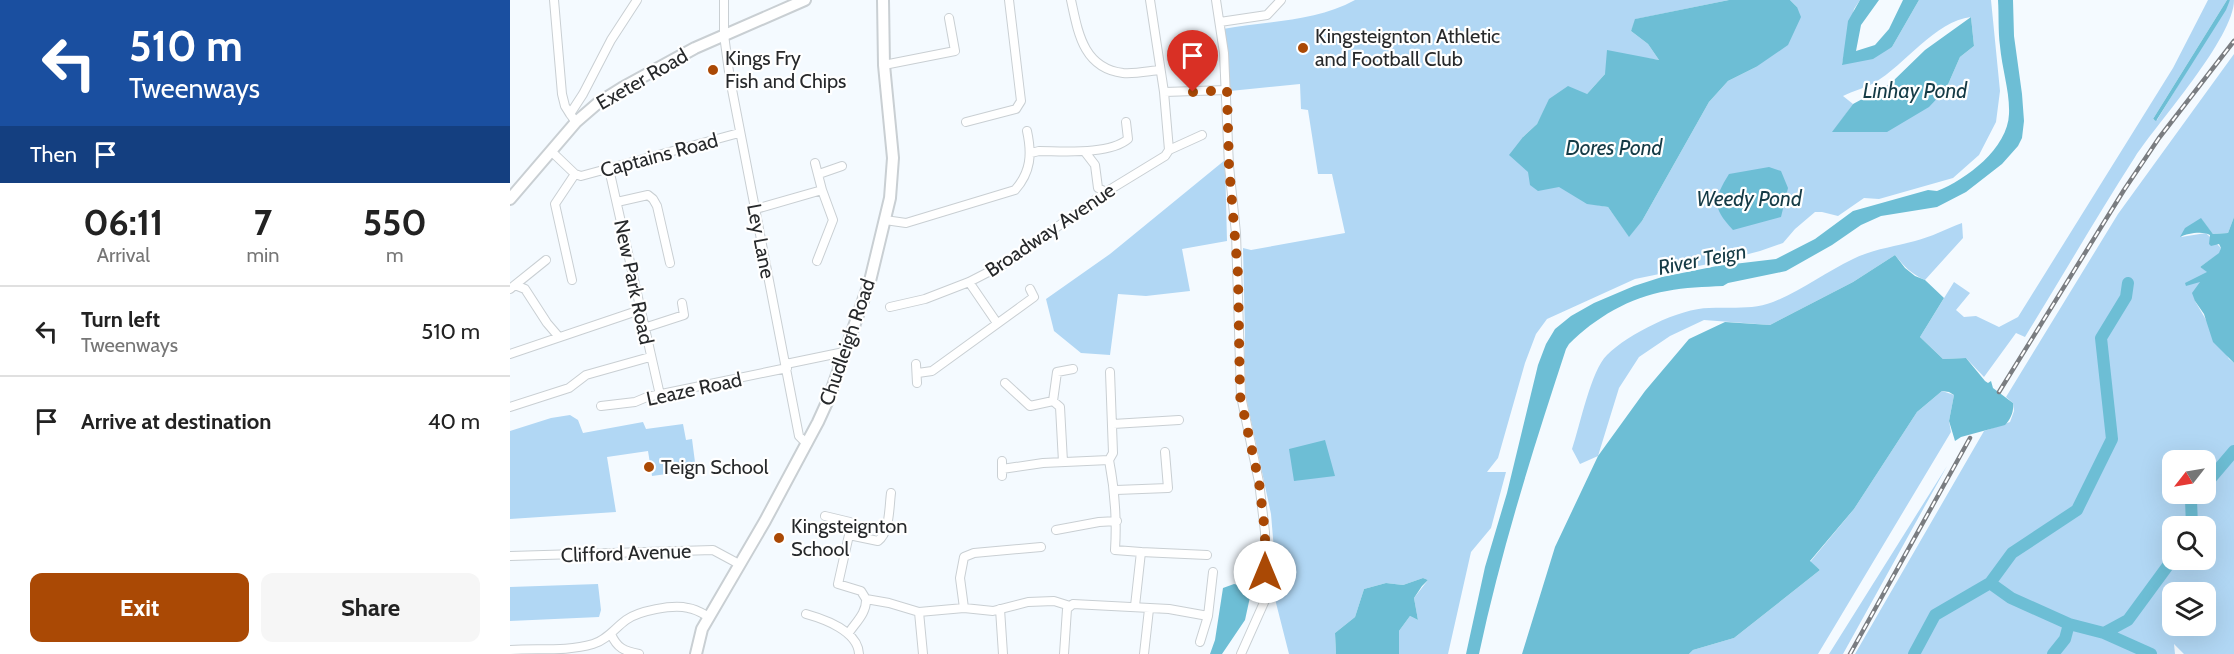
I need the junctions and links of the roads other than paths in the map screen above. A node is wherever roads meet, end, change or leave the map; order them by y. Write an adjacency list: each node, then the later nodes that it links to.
1 (554, 0): 18 (street)
2 (637, 0): 18 (street)
3 (724, 0): 13 (street, Ley Lane)
4 (805, 0): 13 (main road, Exeter Road)
5 (883, 0): 14 (main road, Chudleigh Road)
6 (1009, 0): 19 (street)
7 (1071, 0): 15 (street)
8 (1150, 0): 15 (street)
9 (1216, 0): 12 (street)
10 (1281, 0): 12 (street)
11 (949, 18): 14 (street)
12 (1220, 22): 16 (street)
13 (724, 34): 18 (main road, Exeter Road); 22 (street, Ley Lane)
14 (884, 65): 38 (main road, Chudleigh Road)
15 (1160, 70): 17 (street)
16 (1227, 90): 17 (street); 107 (street)
17 (1164, 92): 24 (street)
18 (573, 118): 25 (main road, Exeter Road)
19 (966, 122)
20 (1126, 122): 26 (street)
21 (1027, 132): 27 (street)
22 (739, 133): 30 (street, Captains Road); 37 (street, Ley Lane)
23 (1202, 135): 24 (street, Broadway Avenue)
24 (1169, 150): 34 (street, Broadway Avenue)
25 (552, 152): 31 (street, Captains Road); 35 (main road, Exeter Road)
26 (1085, 152): 27 (street); 34 (street)
27 (1031, 153): 38 (street)
28 (815, 163): 32 (street)
29 (842, 166): 32 (street)
30 (609, 169): 31 (street, Captains Road); 36 (street, New Park Road)
31 (575, 174): 42 (street)
32 (819, 174): 33 (street)
33 (822, 190): 37 (street); 40 (street)
34 (1106, 192): 43 (street, Broadway Avenue)
35 (510, 199)
36 (617, 202): 41 (street); 48 (street, New Park Road)
37 (756, 209): 56 (street, Ley Lane)
38 (885, 220): 52 (main road, Chudleigh Road)
39 (546, 260): 44 (street)
40 (817, 261)
41 (670, 263)
42 (572, 280)
43 (969, 282): 47 (street, Broadway Avenue); 49 (street)
44 (512, 287): 51 (street)
45 (1030, 290): 49 (street)
46 (682, 303): 50 (street)
47 (890, 307)
48 (640, 310): 50 (street, New Park Road); 51 (street)
49 (997, 323): 59 (street)
50 (644, 328): 54 (street, New Park Road)
51 (560, 336): 53 (street)
52 (844, 352): 56 (street, Leaze Road); 68 (main road, Chudleigh Road)
53 (510, 354)
54 (650, 357): 62 (street, New Park Road); 65 (street)
55 (916, 364): 59 (street)
56 (787, 366): 62 (street, Leaze Road); 68 (street, Ley Lane)
57 (1073, 369): 63 (street)
58 (1110, 372): 67 (street)
59 (918, 374): 60 (street)
60 (917, 383)
61 (1005, 383): 63 (street)
62 (660, 395): 64 (street, Leaze Road)
63 (1053, 401): 71 (street)
64 (601, 406)
65 (510, 407)
66 (1179, 420): 67 (street)
67 (1113, 424): 70 (street)
68 (807, 444): 83 (main road, Chudleigh Road)
69 (1166, 452): 73 (street)
70 (1111, 457): 71 (street); 73 (street)
71 (1062, 462): 72 (street)
72 (1002, 468)
73 (1116, 490): 76 (street)
74 (891, 493): 78 (street)
75 (825, 516): 78 (street)
76 (1117, 521): 77 (street); 80 (street)
77 (1056, 530)
78 (849, 535): 85 (street)
79 (1041, 547): 88 (street)
80 (1141, 552): 81 (street); 87 (street)
81 (1207, 555)
82 (510, 556): 83 (street, Clifford Avenue)
83 (739, 564): 94 (main road, Chudleigh Road)
84 (1213, 572): 93 (street)
85 (866, 599): 91 (street); 96 (street)
86 (1070, 606): 87 (street); 89 (street); 105 (street)
87 (1135, 606): 90 (street)
88 (964, 608): 89 (street); 91 (street)
89 (1000, 609): 104 (street)
90 (1149, 609): 93 (street); 106 (street)
91 (919, 612): 103 (street)
92 (806, 614): 96 (street)
93 (1208, 616): 97 (street)
94 (709, 617): 95 (street); 101 (main road, Chudleigh Road)
95 (610, 634): 99 (street); 100 (street)
96 (848, 634): 102 (street)
97 (1200, 642)
98 (514, 651): 99 (street)
99 (571, 651)
100 (639, 654)
101 (696, 654)
102 (859, 654)
103 (923, 654)
104 (1003, 654)
105 (1064, 654)
106 (1144, 654)
107 (1241, 654)

